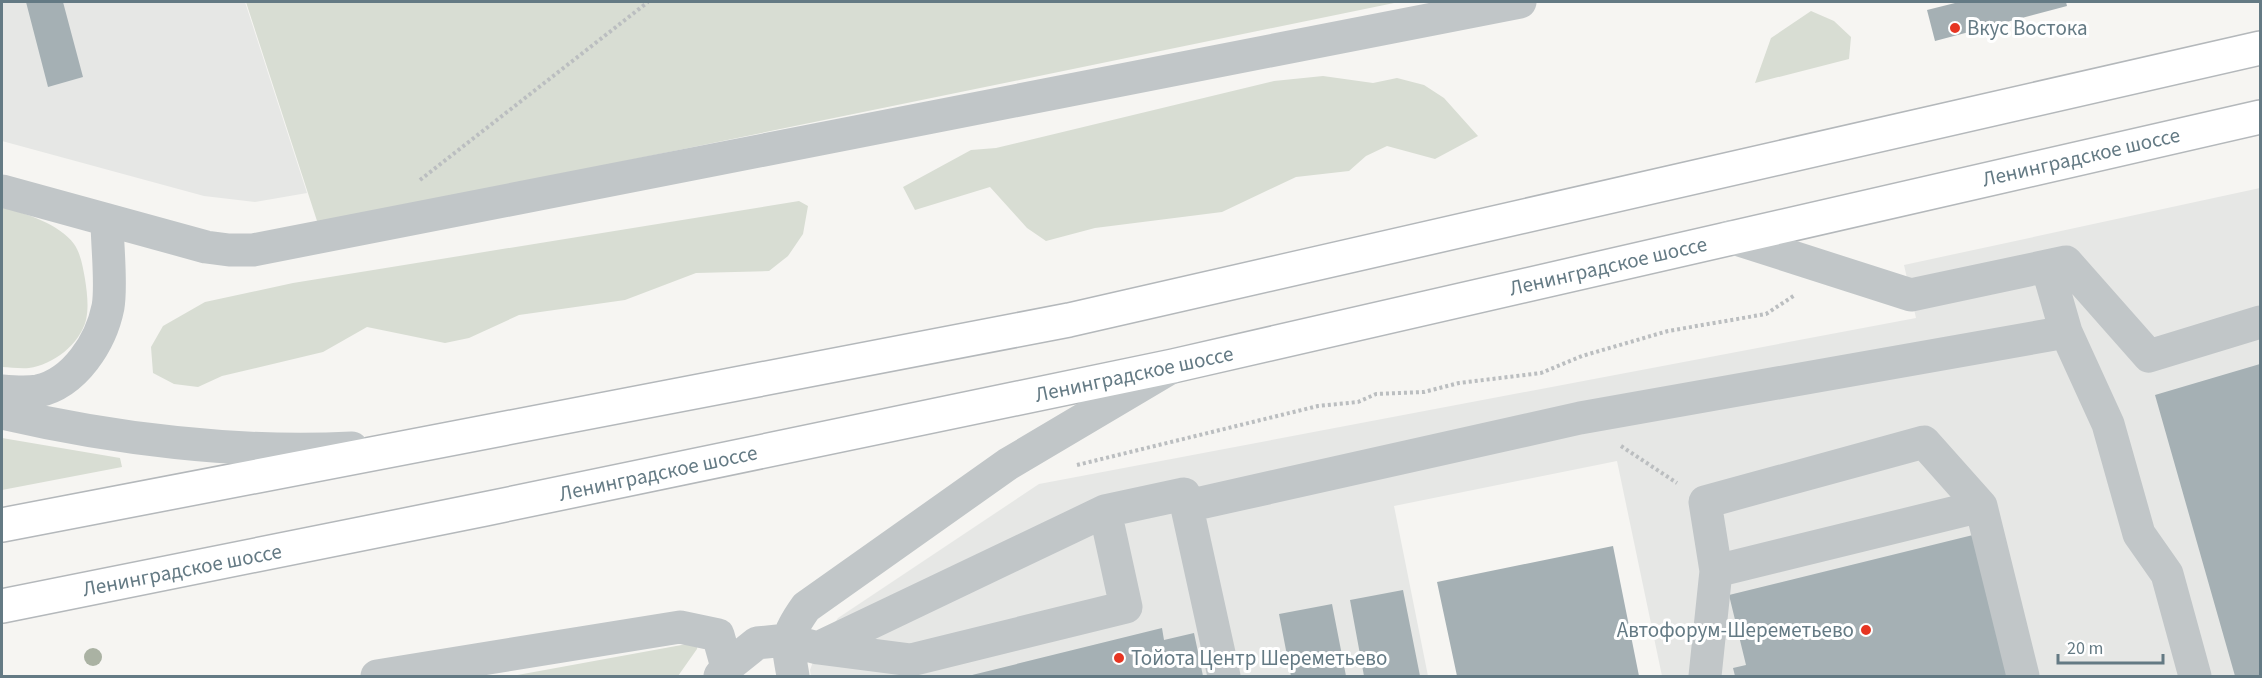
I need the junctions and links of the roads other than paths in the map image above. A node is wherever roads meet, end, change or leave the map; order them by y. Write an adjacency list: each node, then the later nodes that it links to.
1 (1520, 2): 5 (street)
2 (2260, 48): 13 (highway)
3 (2260, 117): 6 (highway, Ленинградское шоссе)
4 (2, 191): 5 (street)
5 (107, 220): 11 (street)
6 (1730, 237): 7 (street); 10 (highway, Ленинградское шоссе)
7 (2048, 266): 8 (street); 9 (street)
8 (2260, 322)
9 (2066, 332): 14 (street); 28 (street)
10 (1173, 366): 19 (highway, Ленинградское шоссе); 20 (street)
11 (2, 392)
12 (2, 413): 13 (street)
13 (420, 445): 17 (highway)
14 (1187, 506): 16 (street); 25 (street)
15 (1981, 506): 18 (street); 18 (street); 27 (street)
16 (1105, 511): 20 (street); 20 (street)
17 (2, 525)
18 (1716, 571): 26 (street)
19 (2, 606)
20 (802, 644): 21 (street); 23 (street); 24 (street)
21 (724, 672): 22 (street)
22 (377, 676)
23 (793, 676)
24 (836, 676)
25 (1224, 676)
26 (1706, 676)
27 (2023, 676)
28 (2195, 676)

